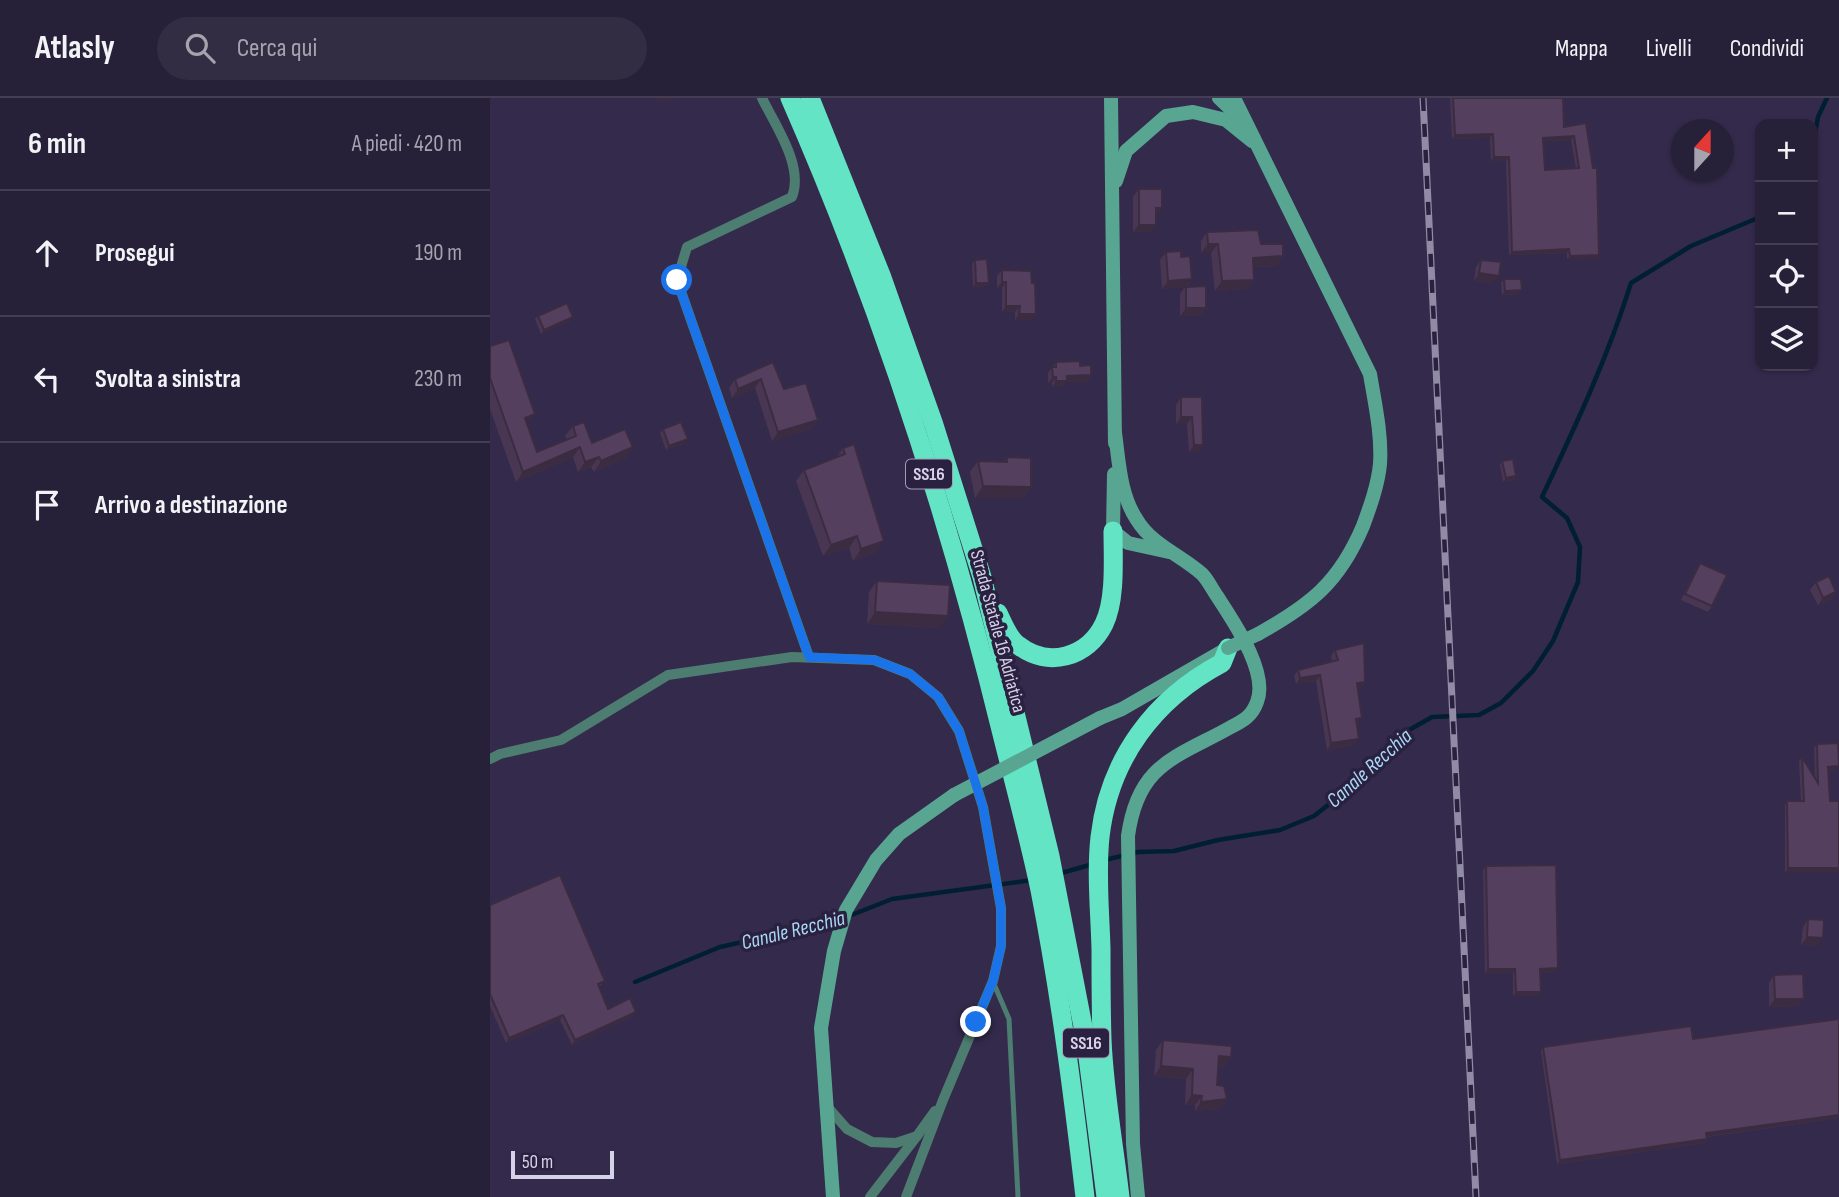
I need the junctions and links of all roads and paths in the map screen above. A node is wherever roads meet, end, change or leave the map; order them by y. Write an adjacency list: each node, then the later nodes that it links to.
1 (762, 98): 16 (street)
2 (790, 98): 18 (highway, Strada Statale 16 Adriatica / SS16)
3 (810, 98): 14 (highway, Strada Statale 16 Adriatica / SS16)
4 (1111, 98): 9 (main road)
5 (1219, 98): 7 (main road)
6 (1234, 98): 7 (main road)
7 (1247, 125): 8 (main road)
8 (1258, 146): 9 (main road); 15 (main road, bridge)
9 (1112, 203): 10 (main road)
10 (1115, 433): 11 (main road); 12 (main road)
11 (1113, 531): 12 (main road); 13 (main road); 14 (highway)
12 (1146, 533): 13 (main road)
13 (1171, 553): 31 (main road)
14 (982, 577): 18 (highway, Strada Statale 16 Adriatica / SS16)
15 (1228, 648): 22 (main road, bridge); 30 (highway)
16 (809, 657): 17 (street); 20 (street)
17 (490, 759)
18 (1042, 859): 19 (highway, Strada Statale 16 Adriatica / SS16)
19 (1049, 892): 28 (highway, Strada Statale 16 Adriatica / SS16); 29 (highway, Strada Statale 16 Adriatica / SS16)
20 (993, 981): 21 (street); 27 (lane)
21 (943, 1100): 23 (street); 26 (street)
22 (825, 1104): 23 (street); 24 (main road)
23 (917, 1136): 25 (street)
24 (833, 1197)
25 (870, 1197)
26 (905, 1197)
27 (1018, 1197)
28 (1085, 1197)
29 (1106, 1197)
30 (1120, 1197)
31 (1138, 1197)

